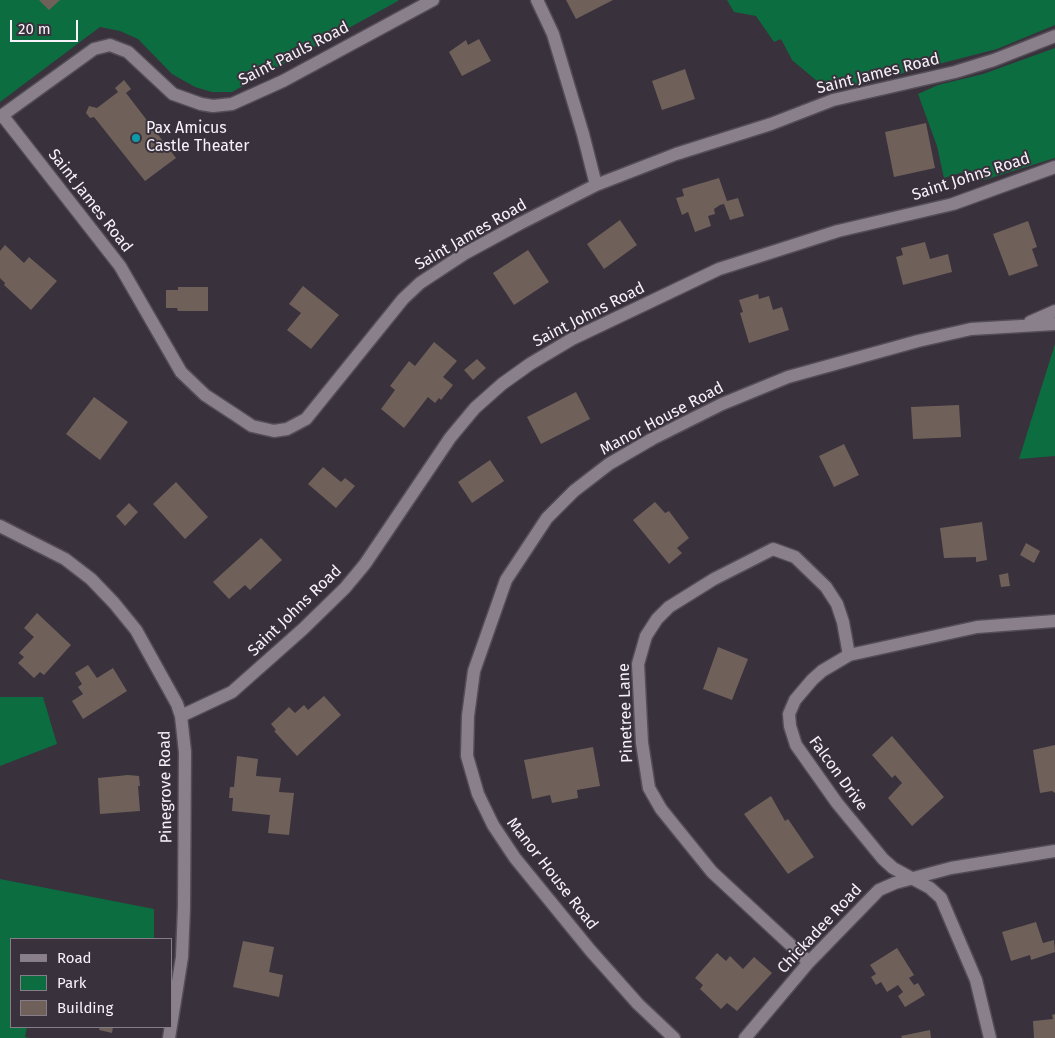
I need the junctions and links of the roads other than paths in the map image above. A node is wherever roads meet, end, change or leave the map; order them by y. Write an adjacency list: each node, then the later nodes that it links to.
1 (433, 0): 4 (street, Saint Pauls Road)
2 (537, 0): 6 (street)
3 (1055, 36): 6 (street, Saint James Road)
4 (1, 116): 6 (street, Saint James Road)
5 (1055, 167): 13 (street, Saint Johns Road)
6 (596, 185)
7 (1055, 311): 9 (street, Manor House Road)
8 (1055, 324): 9 (street, Manor House Road)
9 (1020, 325): 18 (street, Manor House Road)
10 (0, 526): 13 (street, Pinegrove Road)
11 (1055, 621): 12 (street, Falcon Drive)
12 (850, 655): 15 (street, Falcon Drive); 16 (street, Pinetree Lane)
13 (180, 716): 17 (street, Pinegrove Road)
14 (1055, 851): 15 (street, Chickadee Road)
15 (912, 878): 16 (street, Chickadee Road); 20 (street, Falcon Drive)
16 (809, 962): 19 (street, Chickadee Road)
17 (172, 1019)
18 (674, 1038)
19 (745, 1038)
20 (990, 1038)

